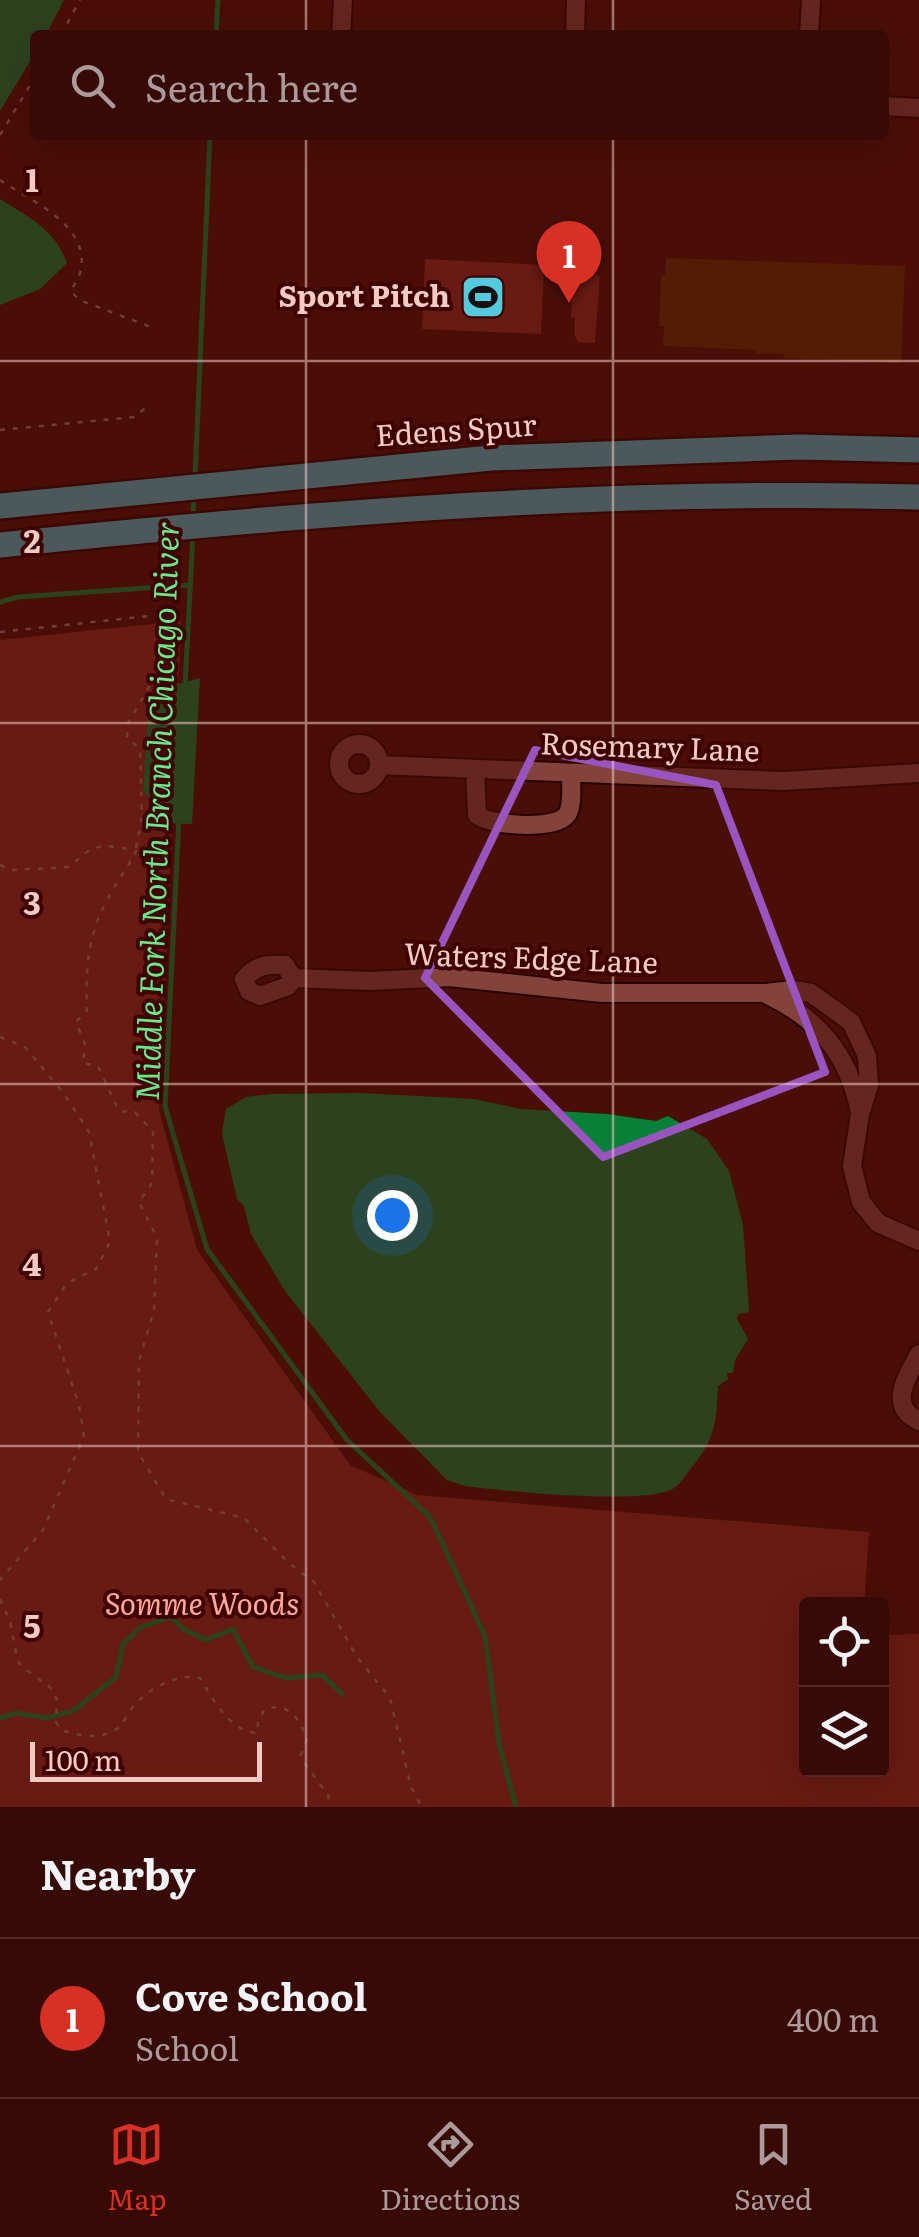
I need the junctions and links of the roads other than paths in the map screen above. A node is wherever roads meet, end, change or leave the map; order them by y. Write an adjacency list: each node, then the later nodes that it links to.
1 (343, 0): 4 (street)
2 (576, 0): 5 (street)
3 (811, 0): 6 (street)
4 (341, 30)
5 (575, 30)
6 (809, 30)
7 (889, 106): 8 (street)
8 (919, 108)
9 (919, 450): 11 (highway, Edens Spur)
10 (919, 498): 12 (highway)
11 (0, 506)
12 (0, 545)
13 (380, 764): 14 (street, Rosemary Lane)
14 (475, 769): 15 (street, Rosemary Lane); 15 (street)
15 (571, 773): 16 (street, Rosemary Lane)
16 (919, 773)
17 (293, 978): 18 (street, Waters Edge Lane)
18 (766, 994): 19 (street, Waters Edge Lane); 19 (street, Waters Edge Lane)
19 (860, 1114): 20 (street, Waters Edge Lane)
20 (919, 1241)
21 (917, 1366): 22 (street)
22 (919, 1422)

